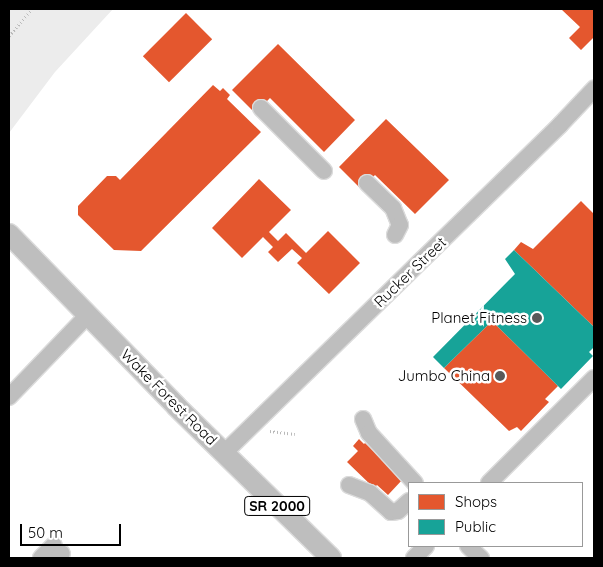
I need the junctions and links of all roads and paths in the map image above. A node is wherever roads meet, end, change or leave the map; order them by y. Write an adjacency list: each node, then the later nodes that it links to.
1 (32, 9): 2 (path)
2 (9, 36)
3 (594, 88): 15 (street, Rucker Street)
4 (261, 108): 5 (street)
5 (324, 171)
6 (367, 183): 8 (street)
7 (9, 234): 9 (main road, Wake Forest Road / SR 2000)
8 (395, 236)
9 (88, 315): 11 (street); 15 (main road, Wake Forest Road / SR 2000)
10 (594, 378): 17 (street)
11 (9, 397)
12 (363, 419): 16 (street)
13 (270, 431): 14 (path)
14 (295, 434)
15 (224, 453): 24 (main road, Wake Forest Road / SR 2000)
16 (413, 482)
17 (490, 482)
18 (349, 485): 19 (street)
19 (408, 502)
20 (425, 547): 25 (street)
21 (469, 547): 26 (street)
22 (61, 555): 23 (street)
23 (41, 558)
24 (330, 558)
25 (414, 558)
26 (481, 558)

